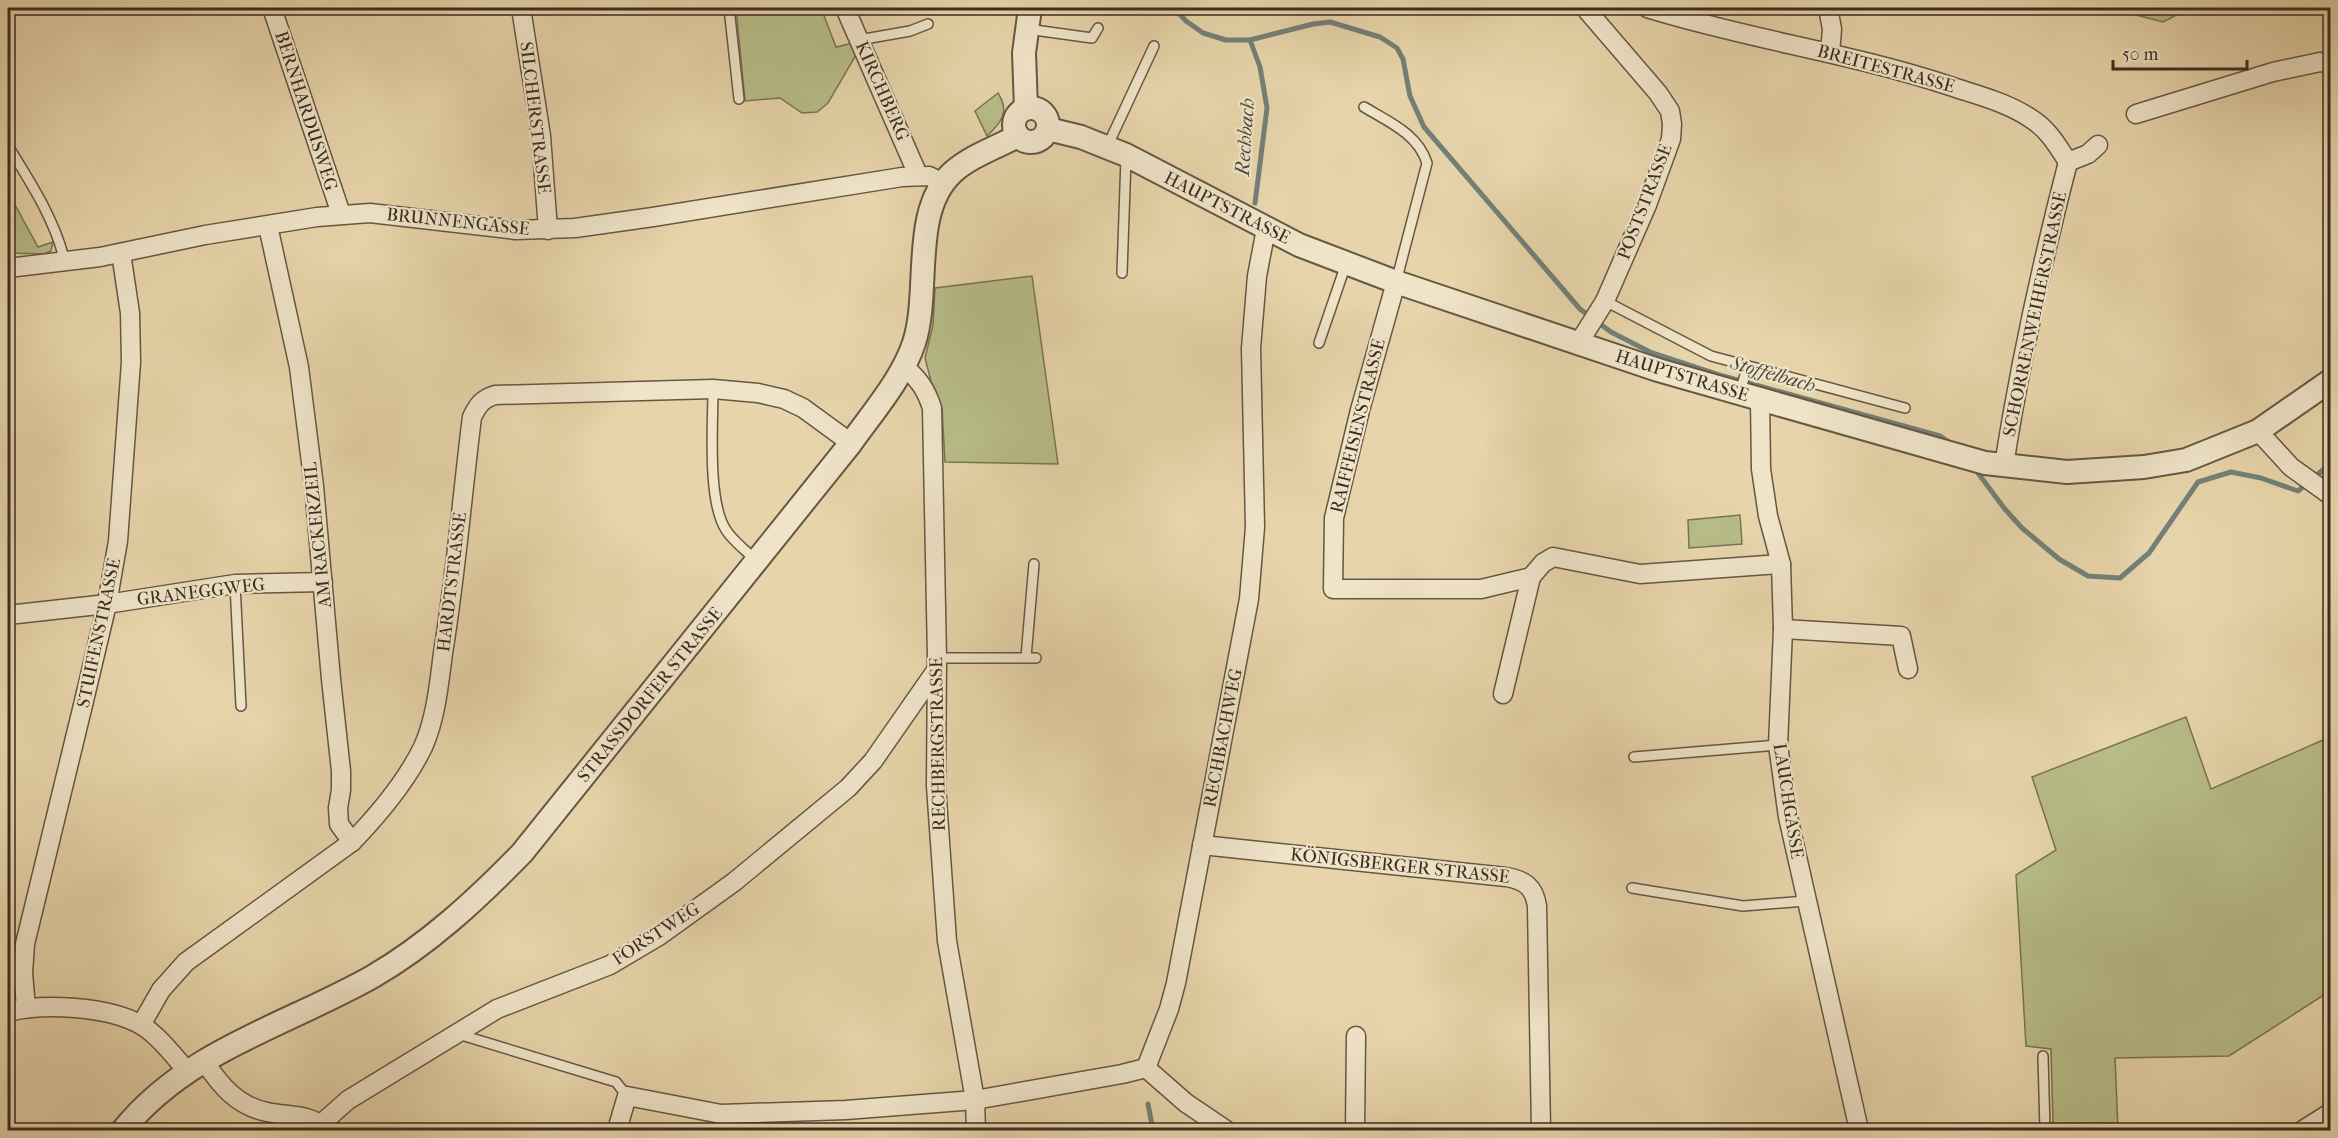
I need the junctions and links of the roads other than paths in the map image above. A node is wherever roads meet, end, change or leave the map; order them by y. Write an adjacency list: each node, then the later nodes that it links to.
1 (272, 8): 27 (street, BERNHARDUSWEG)
2 (521, 8): 30 (street, SILCHERSTRASSE)
3 (729, 8): 15 (lane)
4 (846, 8): 11 (street, KIRCHBERG)
5 (1585, 8): 37 (street, POSTSTRASSE)
6 (1647, 8): 13 (street, BREITESTRASSE)
7 (1828, 8): 13 (street)
8 (1028, 19): 10 (lane); 17 (street)
9 (928, 24): 11 (lane)
10 (1098, 28)
11 (859, 40): 25 (street, KIRCHBERG)
12 (1154, 46): 23 (lane)
13 (1830, 53): 24 (street, BREITESTRASSE)
14 (2331, 63): 18 (street)
15 (739, 99)
16 (1364, 106): 36 (lane)
17 (1026, 108): 19 (street); 20 (street)
18 (2136, 114)
19 (1048, 129): 20 (street); 23 (street, HAUPTSTRASSE)
20 (1018, 136): 26 (street, STRASSDORFER STRASSE)
21 (2098, 145): 24 (street)
22 (8, 146): 32 (lane)
23 (1117, 151): 29 (street, HAUPTSTRASSE); 35 (lane)
24 (2068, 162): 48 (street, SCHORRENWEIHERSTRASSE)
25 (918, 175): 26 (street, BRUNNENGASSE); 30 (street, BRUNNENGASSE)
26 (943, 183): 40 (street, STRASSDORFER STRASSE)
27 (340, 214): 28 (street, BRUNNENGASSE); 30 (street, BRUNNENGASSE)
28 (268, 226): 31 (street, BRUNNENGASSE); 54 (street, AM RACKERZEIL)
29 (1266, 229): 33 (street, HAUPTSTRASSE); 66 (street, RECHBACHWEG)
30 (548, 230)
31 (121, 253): 32 (street, BRUNNENGASSE); 56 (street, STUIFENSTRASSE)
32 (65, 262): 34 (street, BRUNNENGASSE)
33 (1346, 264): 36 (street, HAUPTSTRASSE); 39 (lane)
34 (8, 268)
35 (1122, 273)
36 (1396, 282): 38 (street, HAUPTSTRASSE); 53 (street, RAIFFEISENSTRASSE)
37 (1605, 301): 38 (street, POSTSTRASSE); 41 (lane)
38 (1584, 335): 44 (street, HAUPTSTRASSE)
39 (1319, 343)
40 (903, 366): 47 (street, STRASSDORFER STRASSE); 59 (street, RECHBERGSTRASSE)
41 (1747, 369): 44 (lane); 45 (lane)
42 (2331, 381): 46 (street, HAUPTSTRASSE)
43 (713, 389): 47 (street, HARDTSTRASSE); 50 (lane); 65 (street, HARDTSTRASSE)
44 (1747, 393): 48 (street, HAUPTSTRASSE); 52 (street, LAUCHGASSE)
45 (1905, 408)
46 (2258, 431): 48 (street, HAUPTSTRASSE); 49 (street)
47 (851, 444): 50 (street, STRASSDORFER STRASSE)
48 (1994, 464)
49 (2330, 494)
50 (757, 561): 75 (street, STRASSDORFER STRASSE)
51 (1034, 564): 59 (lane)
52 (1780, 564): 53 (street, RAIFFEISENSTRASSE); 58 (street, LAUCHGASSE)
53 (1531, 577): 61 (street)
54 (323, 582): 55 (street, GRANEGGWEG); 65 (street, AM RACKERZEIL)
55 (235, 584): 56 (street, GRANEGGWEG); 62 (lane)
56 (106, 604): 57 (street, GRANEGGWEG); 69 (street, STUIFENSTRASSE)
57 (8, 615)
58 (1783, 629): 60 (street); 63 (street, LAUCHGASSE)
59 (936, 665): 72 (street, FORSTWEG); 78 (street, RECHBERGSTRASSE)
60 (1908, 669)
61 (1503, 694)
62 (241, 705)
63 (1778, 745): 64 (lane); 68 (street, LAUCHGASSE)
64 (1634, 757)
65 (352, 842): 71 (street, HARDTSTRASSE)
66 (1202, 845): 76 (street, RECHBACHWEG); 86 (street, KÖNIGSBERGER STRASSE)
67 (1632, 888): 68 (lane)
68 (1806, 901): 87 (street, LAUCHGASSE)
69 (26, 1007): 70 (street); 71 (street)
70 (8, 1012)
71 (141, 1025): 75 (street)
72 (458, 1034): 77 (lane); 80 (street, FORSTWEG)
73 (1356, 1036): 85 (street)
74 (2043, 1056): 88 (lane)
75 (195, 1066): 80 (street); 81 (street, STRASSDORFER STRASSE)
76 (1146, 1068): 78 (street); 84 (street)
77 (627, 1096): 78 (street); 82 (street)
78 (975, 1100): 83 (street, RECHBERGSTRASSE)
79 (2331, 1113): 89 (street)
80 (324, 1127)
81 (123, 1131)
82 (617, 1131)
83 (976, 1131)
84 (1226, 1131)
85 (1355, 1131)
86 (1541, 1131)
87 (1859, 1131)
88 (2045, 1131)
89 (2303, 1131)

